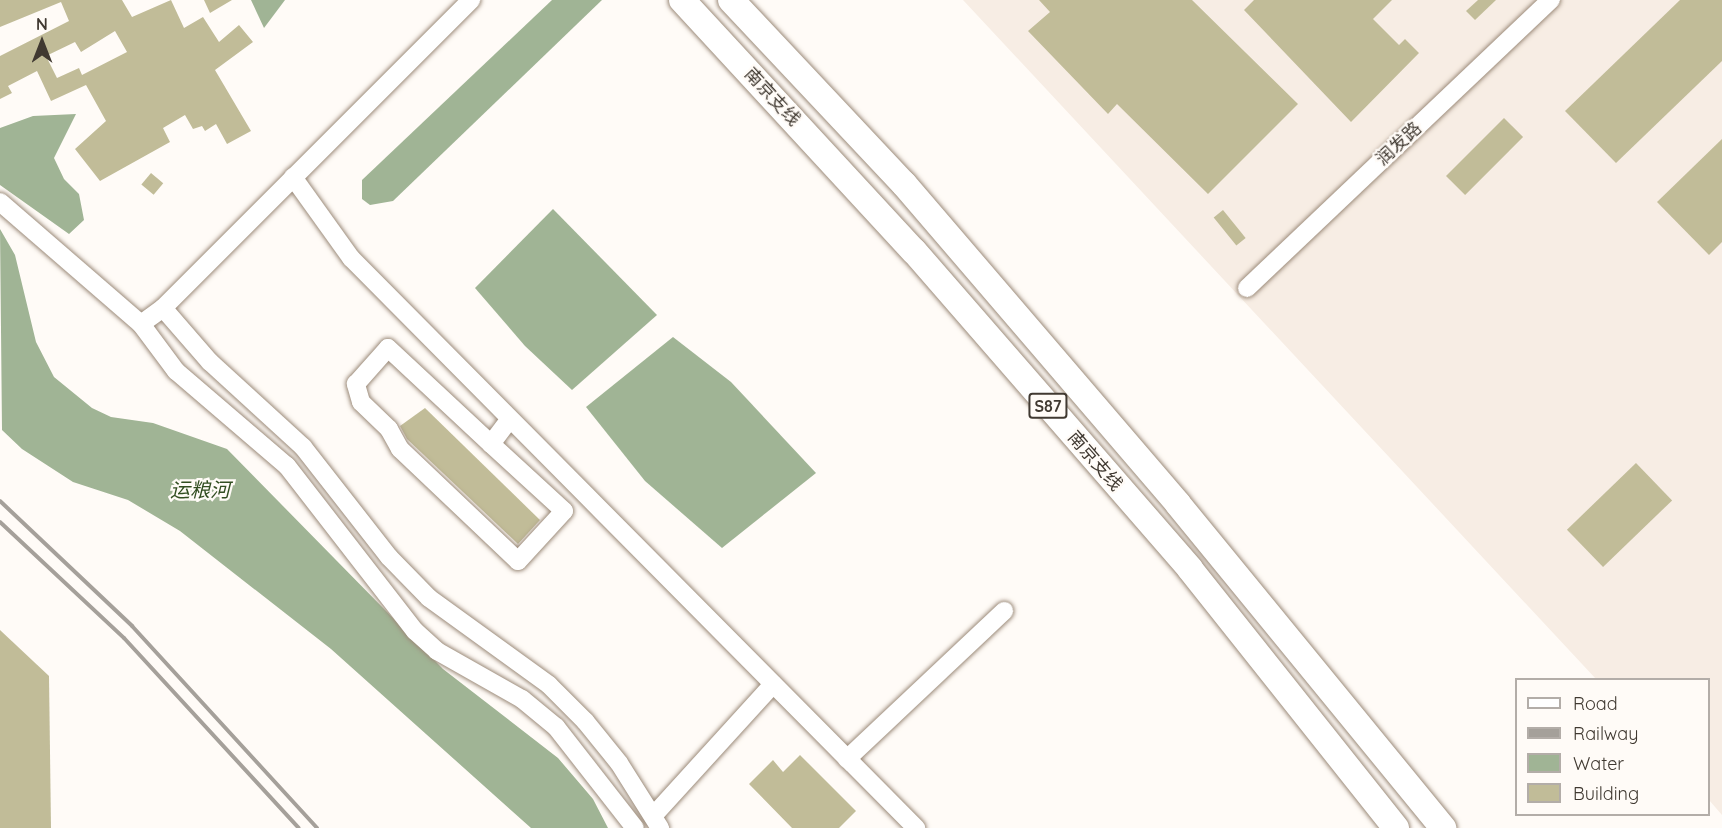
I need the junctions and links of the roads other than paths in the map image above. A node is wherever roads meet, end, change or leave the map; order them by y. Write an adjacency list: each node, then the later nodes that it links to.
1 (471, 0): 5 (street)
2 (682, 0): 18 (highway, 南京支线 / S87)
3 (731, 0): 19 (highway, 南京支线 / S87)
4 (1551, 0): 7 (street, 润发路)
5 (293, 177): 8 (street); 10 (street)
6 (0, 202): 9 (street)
7 (1247, 288)
8 (163, 308): 9 (street); 15 (street)
9 (141, 324): 16 (street)
10 (510, 419): 11 (street); 13 (street)
11 (490, 444): 11 (street)
12 (1004, 611): 14 (street)
13 (773, 684): 14 (street); 15 (street)
14 (847, 759): 17 (street)
15 (657, 822)
16 (635, 828)
17 (915, 828)
18 (1396, 828)
19 (1443, 828)

